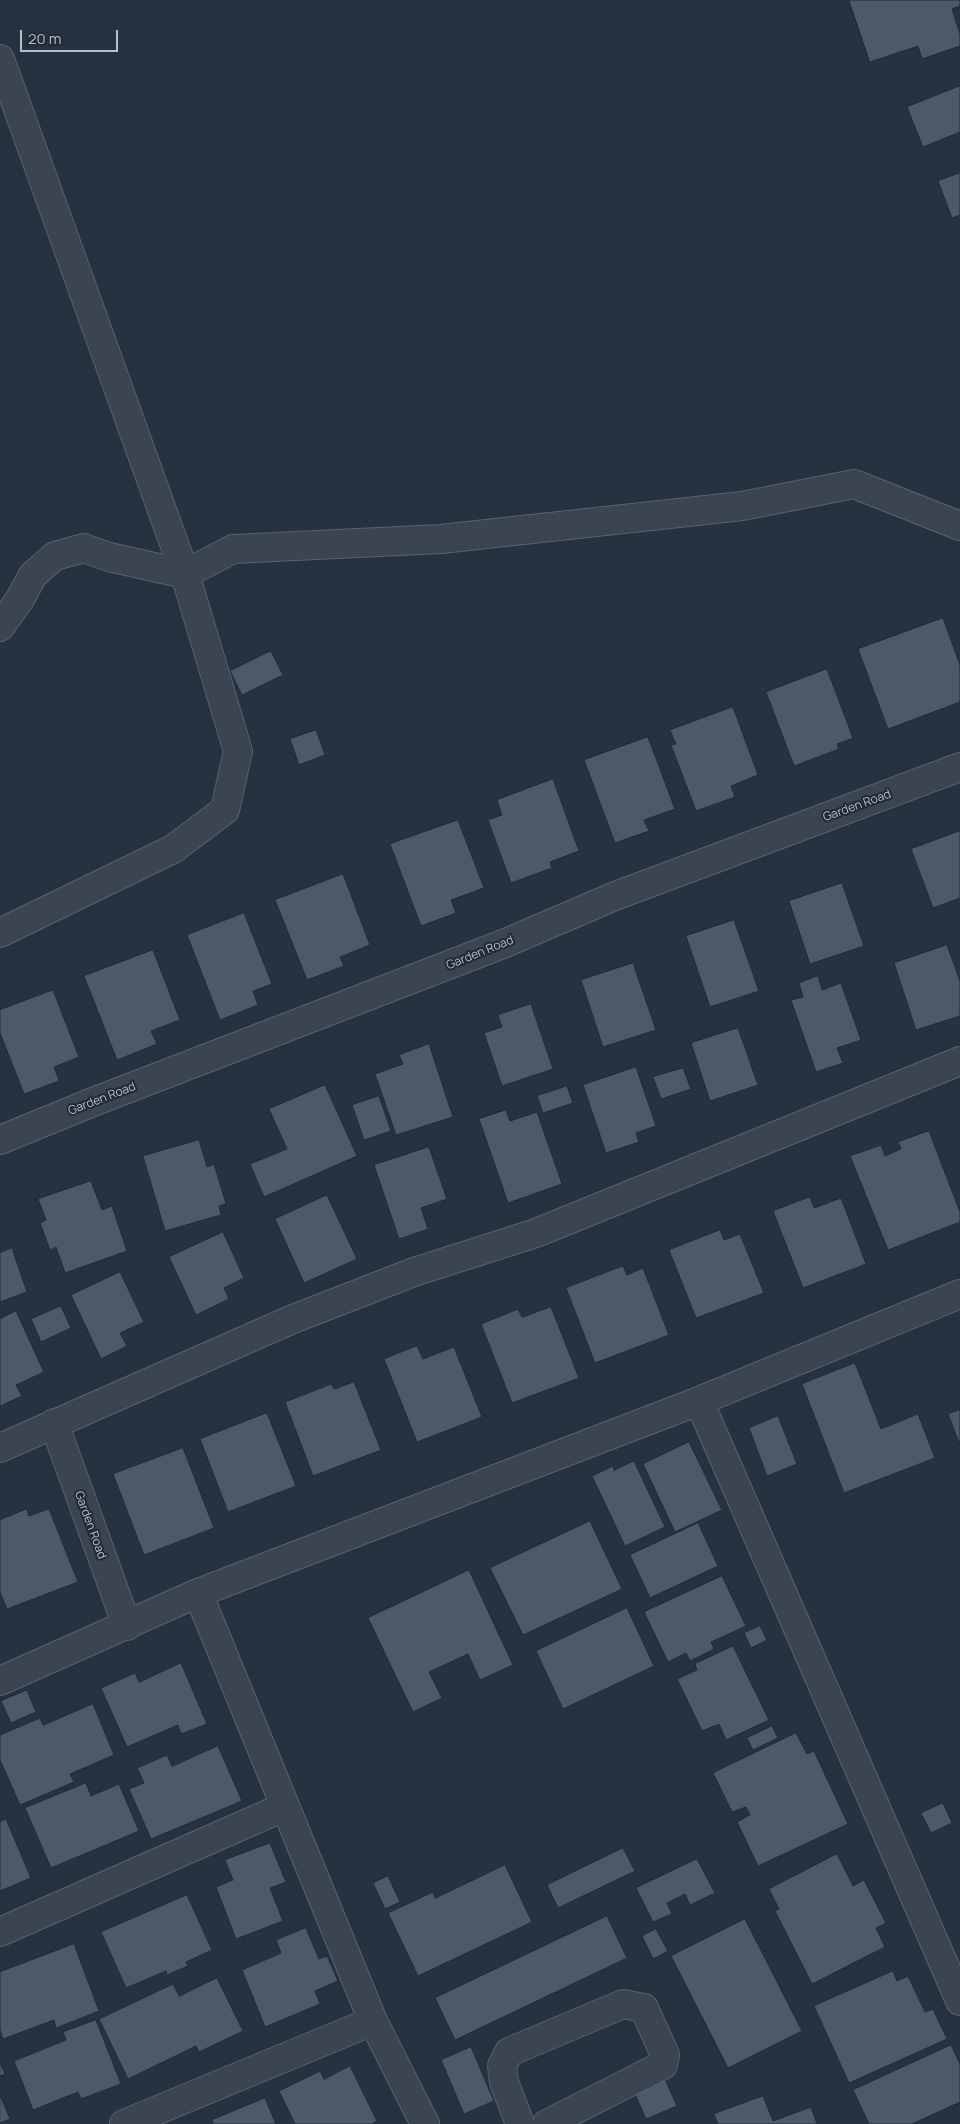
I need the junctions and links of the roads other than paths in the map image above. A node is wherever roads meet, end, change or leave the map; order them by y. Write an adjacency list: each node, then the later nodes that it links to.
1 (0, 59): 3 (street)
2 (960, 526): 3 (street)
3 (185, 574): 4 (street); 6 (street)
4 (0, 627)
5 (960, 767): 8 (street, Garden Road)
6 (0, 933)
7 (960, 1061): 11 (street)
8 (0, 1140)
9 (960, 1294): 10 (street)
10 (699, 1401): 13 (street); 18 (street)
11 (54, 1423): 12 (street); 14 (street, Garden Road)
12 (0, 1448)
13 (198, 1593): 14 (street); 16 (street)
14 (127, 1626): 15 (street)
15 (0, 1682)
16 (284, 1807): 17 (street); 19 (street)
17 (0, 1932)
18 (960, 2001)
19 (373, 2021): 20 (street); 21 (street)
20 (124, 2124)
21 (425, 2124)
22 (520, 2124): 23 (street)
23 (547, 2124)

